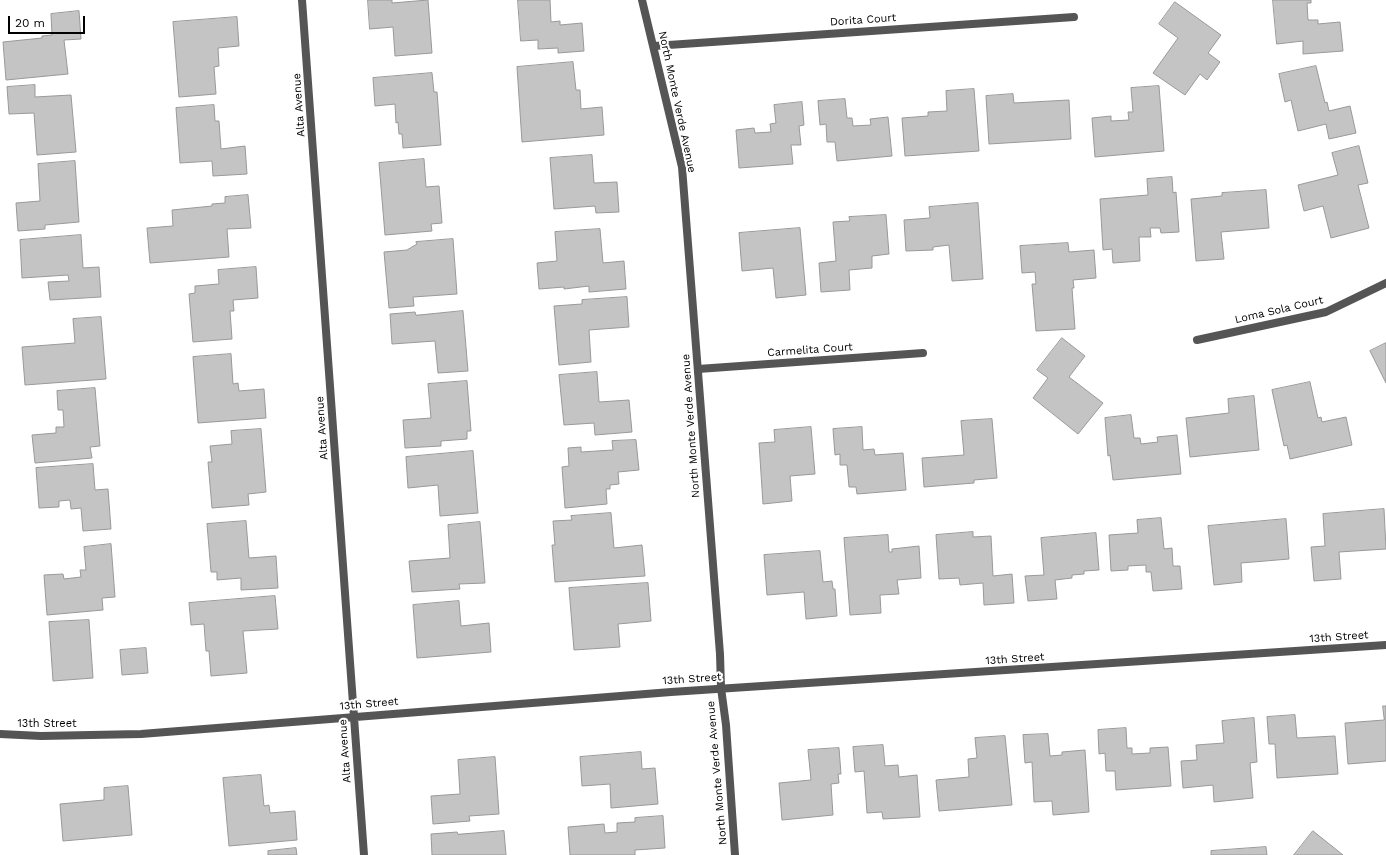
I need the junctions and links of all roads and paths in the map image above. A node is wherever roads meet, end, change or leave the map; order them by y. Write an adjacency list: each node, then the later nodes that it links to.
1 (302, 0): 11 (street, Alta Avenue)
2 (642, 0): 4 (street, North Monte Verde Avenue)
3 (1074, 17): 4 (street, Dorita Court)
4 (654, 46): 8 (street, North Monte Verde Avenue)
5 (1386, 283): 6 (street, Loma Sola Court)
6 (1197, 340)
7 (924, 353): 8 (street, Carmelita Court)
8 (698, 369): 10 (street, North Monte Verde Avenue)
9 (1386, 645): 10 (street, 13th Street)
10 (721, 688): 11 (street, 13th Street); 14 (street, North Monte Verde Avenue)
11 (354, 716): 12 (street, 13th Street); 13 (street, Alta Avenue)
12 (0, 734)
13 (364, 855)
14 (735, 855)

